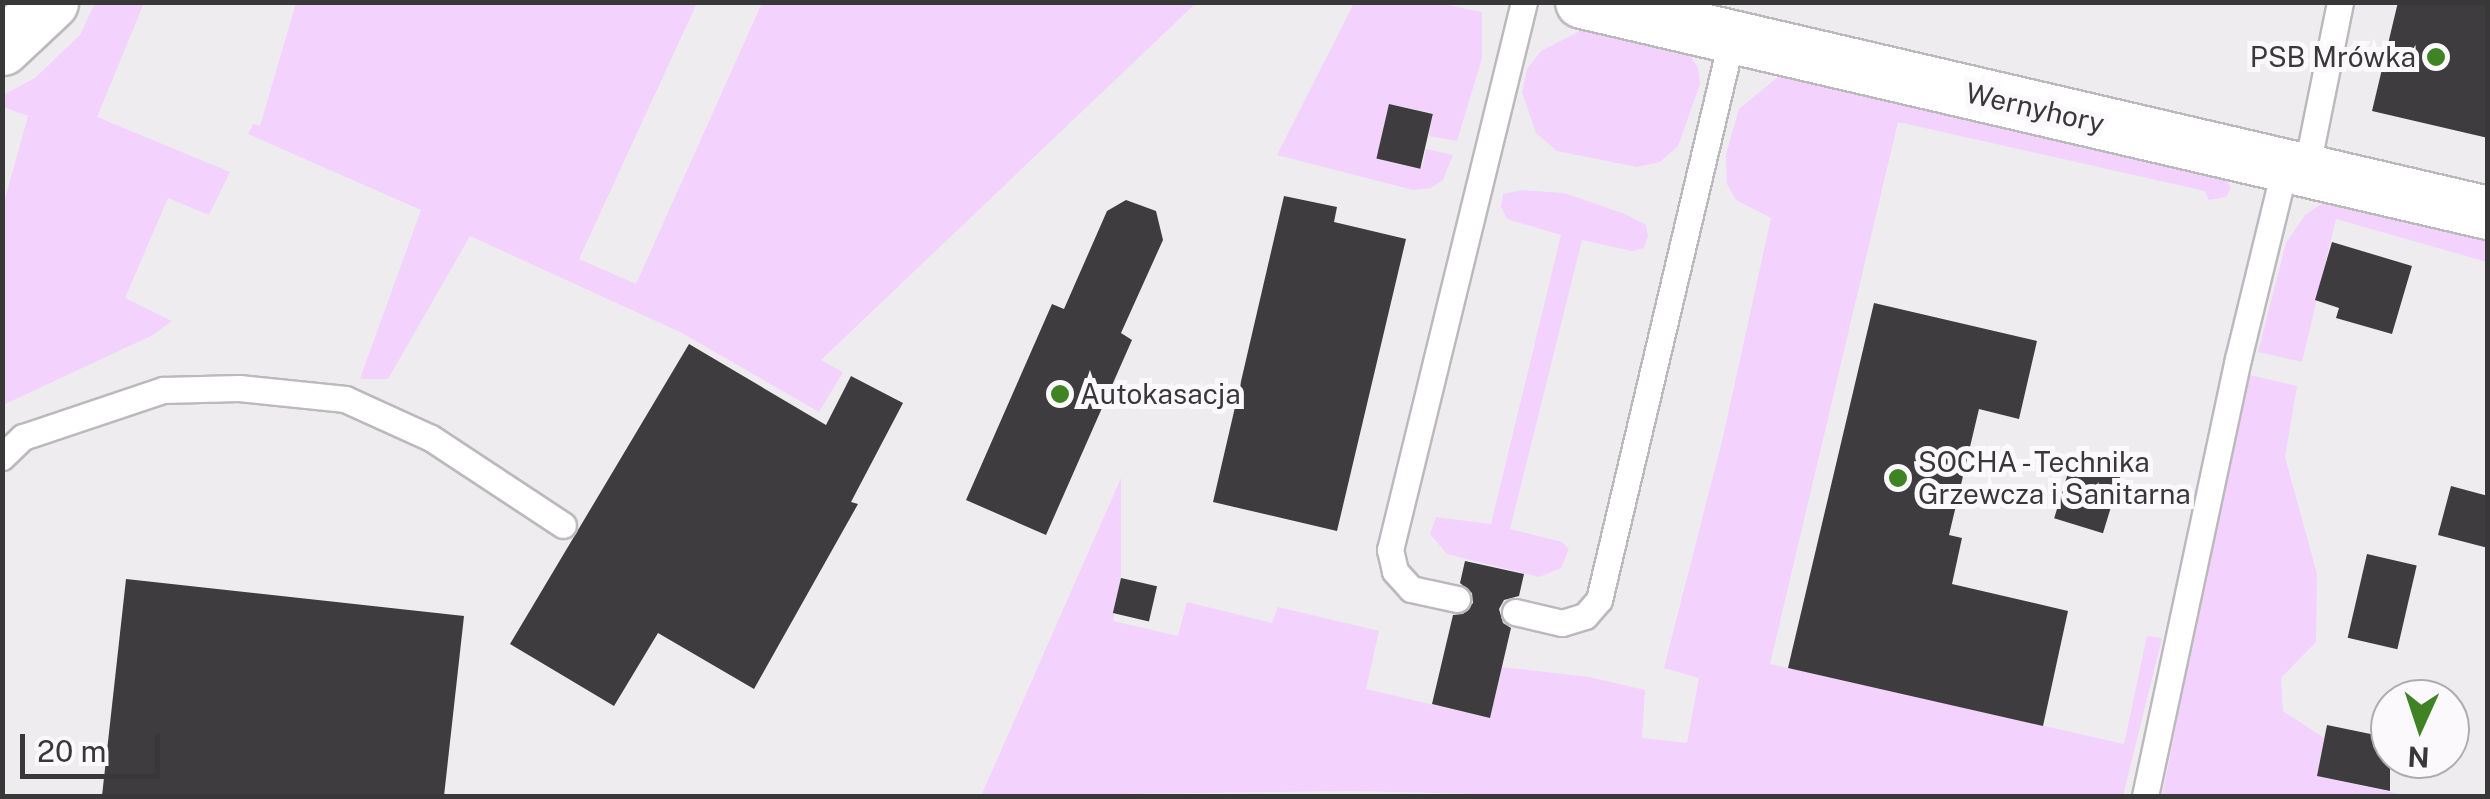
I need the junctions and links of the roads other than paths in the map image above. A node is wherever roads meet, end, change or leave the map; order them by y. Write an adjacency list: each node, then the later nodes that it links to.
1 (50, 2): 6 (street)
2 (1524, 2): 11 (lane)
3 (1582, 2): 5 (street, Wernyhory)
4 (2340, 2): 7 (lane)
5 (1732, 37): 7 (street, Wernyhory); 12 (lane)
6 (2, 47)
7 (2296, 168): 8 (street, Wernyhory); 13 (lane)
8 (2488, 213)
9 (2, 457): 10 (lane)
10 (563, 526)
11 (1457, 599)
12 (1515, 612)
13 (2145, 796)

